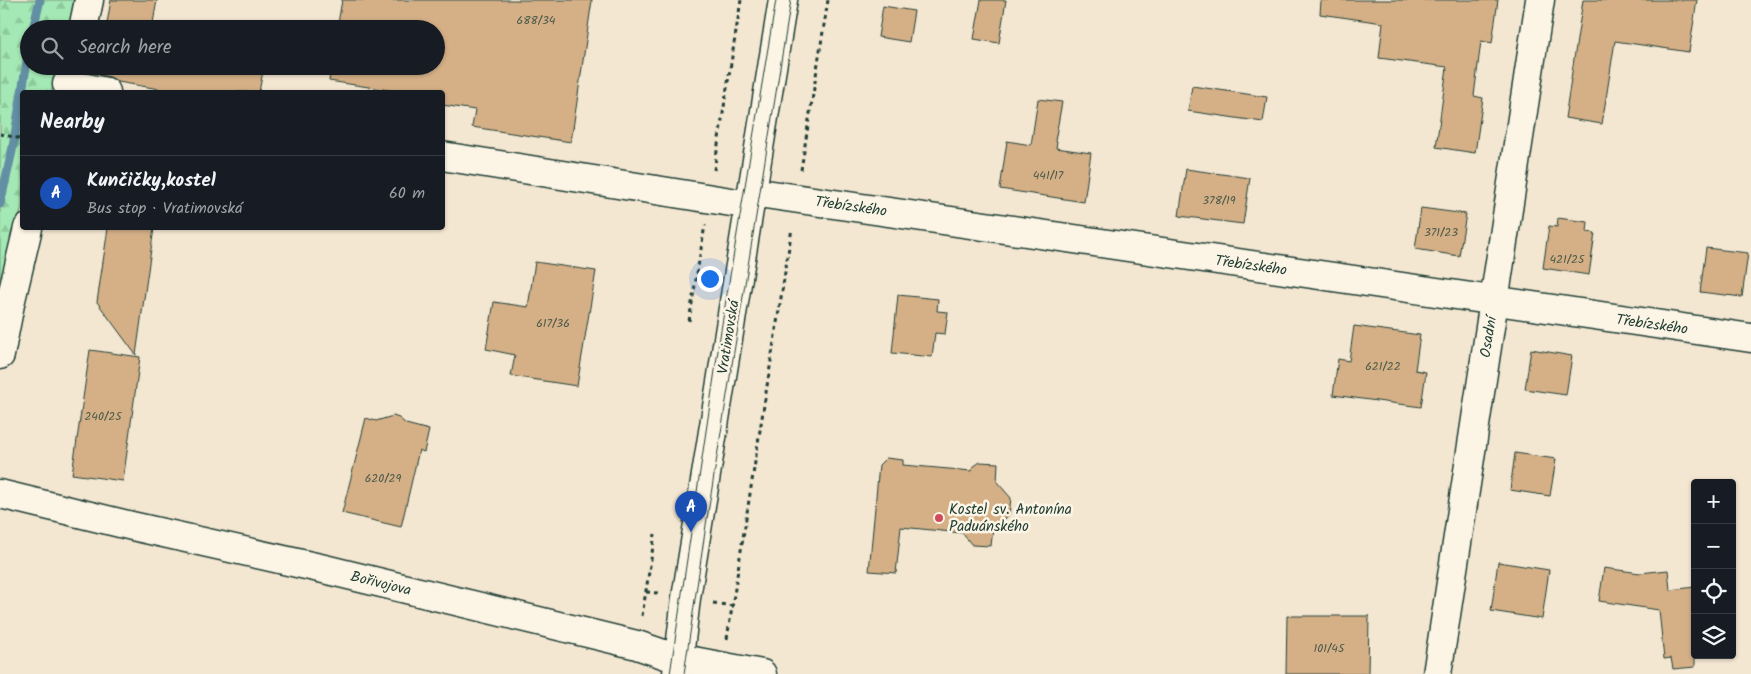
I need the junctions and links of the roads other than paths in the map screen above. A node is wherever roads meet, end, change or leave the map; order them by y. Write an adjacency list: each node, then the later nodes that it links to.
1 (89, 0): 4 (street)
2 (783, 0): 8 (street, Vratimovská)
3 (1540, 0): 10 (street, Osadní)
4 (85, 20)
5 (68, 81): 6 (street)
6 (99, 90)
7 (445, 156): 8 (street, Třebízského)
8 (751, 198): 10 (street, Třebízského); 14 (street, Vratimovská)
9 (28, 230): 12 (street)
10 (1494, 301): 11 (street, Třebízského); 16 (street, Osadní)
11 (1751, 338)
12 (0, 356)
13 (0, 494): 14 (street, Bořivojova)
14 (677, 666): 15 (street, Bořivojova)
15 (762, 674)
16 (1437, 674)

